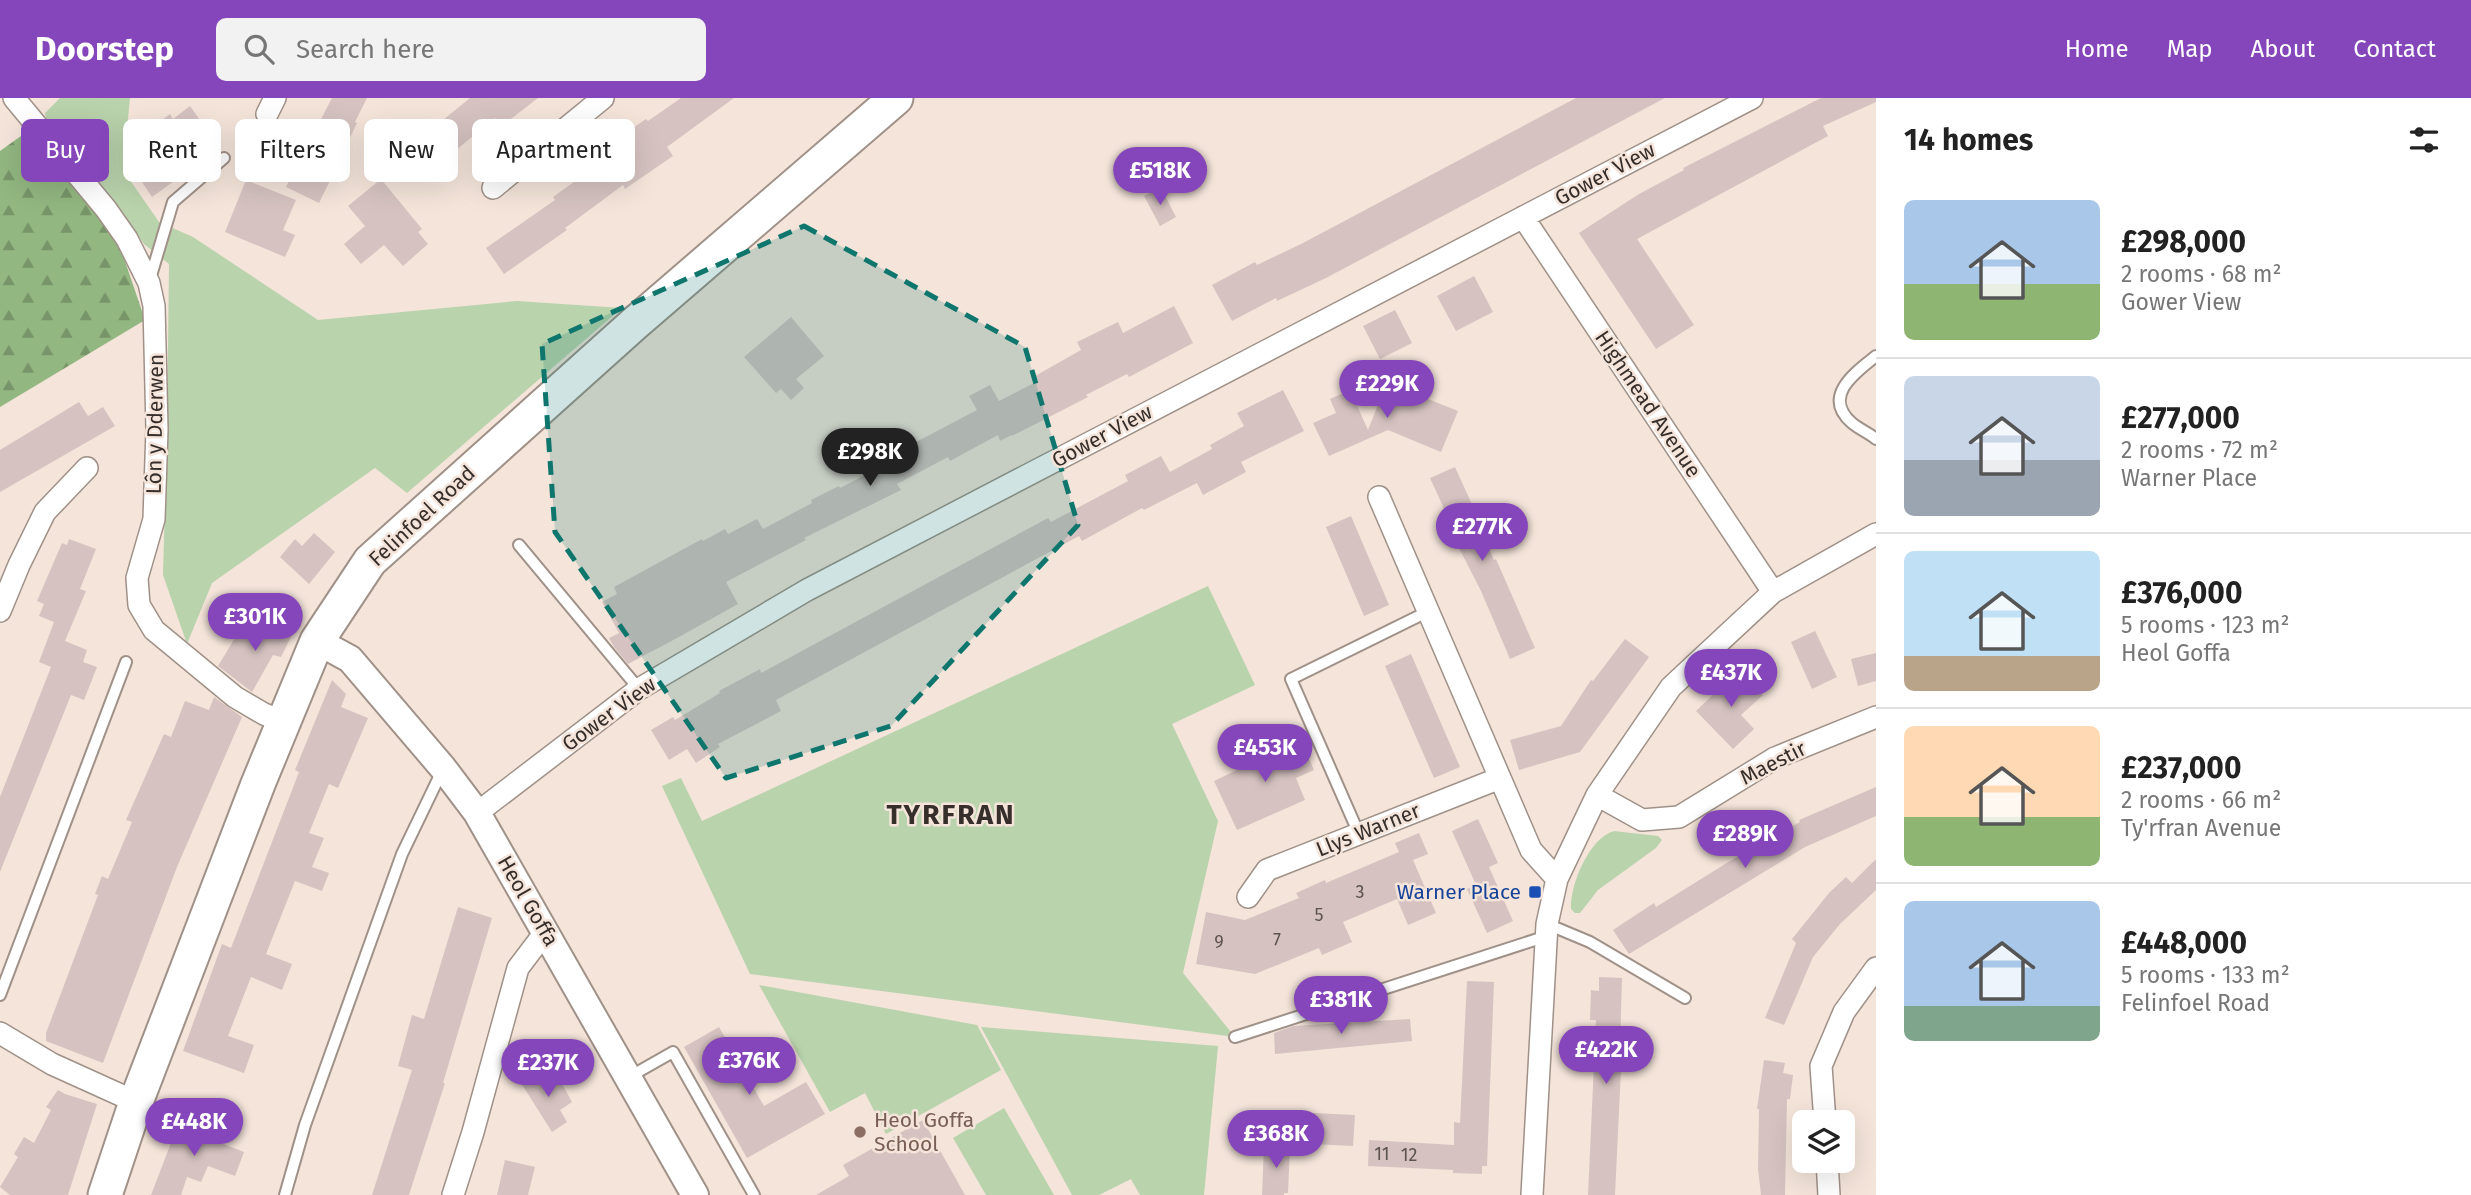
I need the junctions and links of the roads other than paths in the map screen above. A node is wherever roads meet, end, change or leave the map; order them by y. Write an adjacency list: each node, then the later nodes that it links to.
1 (14, 98): 8 (street, Lôn y Dderwen)
2 (603, 98): 6 (street)
3 (896, 98): 18 (main road, Felinfoel Road)
4 (1752, 98): 7 (street, Gower View)
5 (224, 158): 8 (lane)
6 (494, 188)
7 (1523, 217): 15 (street, Highmead Avenue); 20 (street, Gower View)
8 (149, 283): 22 (street, Lôn y Dderwen)
9 (1876, 356): 10 (lane)
10 (1876, 439)
11 (87, 468): 16 (street)
12 (1379, 497): 17 (street)
13 (1876, 534): 15 (street)
14 (519, 545): 20 (lane)
15 (1773, 592): 25 (street)
16 (0, 611)
17 (1429, 611): 24 (street); 27 (lane)
18 (317, 641): 22 (main road, Felinfoel Road); 23 (street, Heol Goffa)
19 (126, 662): 33 (lane)
20 (639, 688): 26 (street, Gower View)
21 (1876, 717): 25 (street, Maestir)
22 (284, 722): 38 (main road, Felinfoel Road)
23 (443, 768): 26 (street, Heol Goffa); 42 (lane)
24 (1500, 778): 27 (street, Llys Warner); 28 (street)
25 (1597, 795): 28 (street)
26 (477, 813): 31 (street, Heol Goffa)
27 (1359, 834): 29 (street, Llys Warner)
28 (1557, 878): 30 (street)
29 (1248, 897)
30 (1547, 930): 34 (lane); 36 (lane); 46 (street)
31 (546, 932): 37 (street, Heol Goffa); 43 (street)
32 (1876, 968): 39 (street)
33 (0, 995)
34 (1685, 998)
35 (0, 1033): 38 (street)
36 (1235, 1037)
37 (628, 1077): 44 (street, Heol Goffa); 45 (lane)
38 (136, 1102): 41 (main road, Felinfoel Road)
39 (1824, 1110)
40 (1828, 1173): 47 (street)
41 (105, 1195)
42 (285, 1195)
43 (453, 1195)
44 (695, 1195)
45 (754, 1195)
46 (1532, 1195)
47 (1829, 1195)

